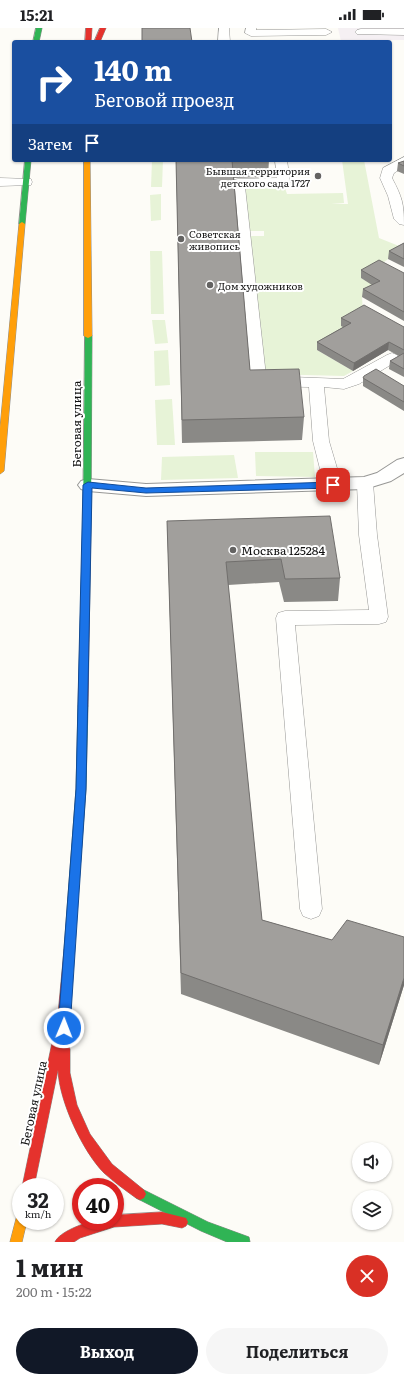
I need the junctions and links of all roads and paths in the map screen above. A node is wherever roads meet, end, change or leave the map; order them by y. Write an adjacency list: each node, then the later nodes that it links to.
1 (35, 28): 10 (main road)
2 (39, 28): 11 (main road)
3 (89, 28): 12 (main road)
4 (103, 28): 13 (main road)
5 (224, 28): 14 (lane)
6 (251, 28): 7 (lane)
7 (326, 32)
8 (361, 32): 9 (lane)
9 (404, 32)
10 (36, 40)
11 (36, 40)
12 (88, 40)
13 (97, 40)
14 (224, 40)
15 (404, 161): 21 (lane)
16 (28, 162): 20 (main road)
17 (88, 162): 28 (main road, Беговая улица)
18 (281, 162): 23 (lane)
19 (0, 182): 20 (lane)
20 (26, 182): 24 (main road)
21 (404, 221)
22 (392, 358): 23 (lane)
23 (316, 382): 29 (lane)
24 (4, 392): 26 (main road)
25 (404, 464): 27 (street)
26 (0, 472)
27 (374, 480): 29 (street); 30 (lane)
28 (88, 485): 29 (street); 31 (main road, Беговая улица)
29 (333, 485)
30 (311, 909)
31 (64, 1014): 32 (main road, Беговая улица); 34 (main road)
32 (30, 1178)
33 (124, 1220): 34 (main road)
34 (205, 1227): 39 (main road)
35 (19, 1230): 37 (main road)
36 (86, 1230): 38 (main road)
37 (16, 1242)
38 (61, 1242)
39 (244, 1242)

